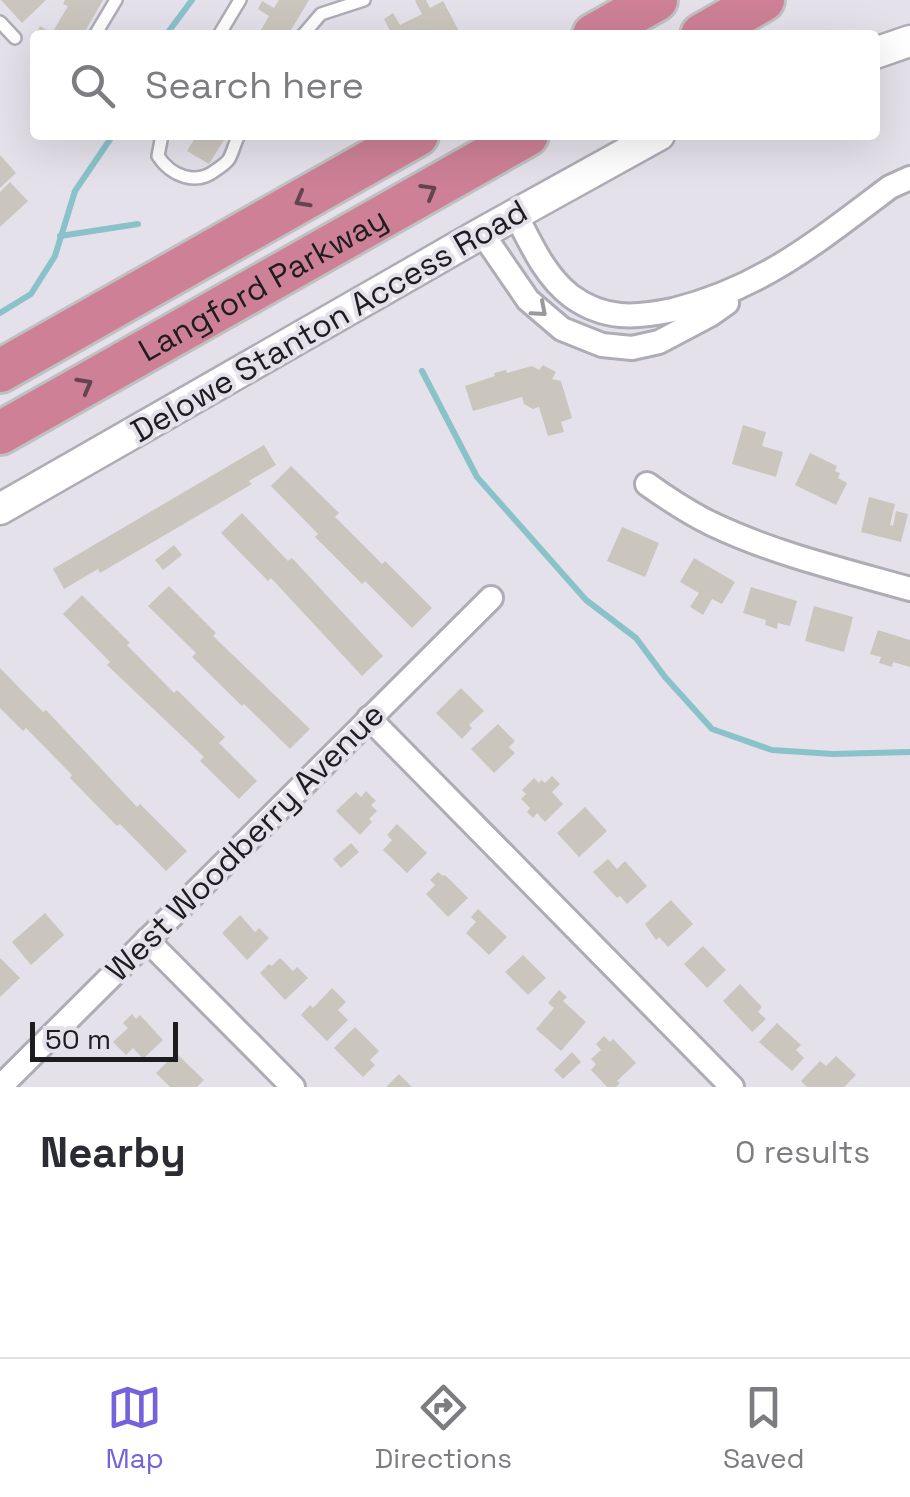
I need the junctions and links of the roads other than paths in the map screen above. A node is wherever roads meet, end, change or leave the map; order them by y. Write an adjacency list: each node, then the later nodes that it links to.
1 (116, 0): 7 (lane)
2 (240, 0): 8 (lane)
3 (364, 0): 9 (lane)
4 (656, 0): 10 (highway)
5 (763, 0): 11 (highway)
6 (0, 22): 12 (lane)
7 (99, 30)
8 (223, 30)
9 (307, 30)
10 (603, 30)
11 (711, 30)
12 (16, 38)
13 (910, 41): 14 (street)
14 (880, 51)
15 (161, 140): 16 (lane)
16 (236, 140)
17 (408, 140): 26 (highway, Langford Parkway, one-way to 26)
18 (518, 140): 27 (highway, Langford Parkway, one-way to 18)
19 (650, 140): 21 (street, Delowe Stanton Access Road)
20 (910, 178): 23 (street)
21 (516, 215): 22 (street, Delowe Stanton Access Road); 24 (street)
22 (482, 232): 25 (street, one-way to 25); 29 (street, Delowe Stanton Access Road)
23 (750, 283): 24 (street); 25 (street)
24 (589, 307): 25 (street)
25 (574, 334)
26 (0, 371)
27 (0, 433)
28 (646, 484): 30 (street)
29 (0, 509)
30 (910, 590)
31 (490, 598): 32 (street, West Woodberry Avenue)
32 (369, 718): 33 (street, West Woodberry Avenue); 36 (street)
33 (147, 940): 34 (street, West Woodberry Avenue); 35 (street)
34 (0, 1087)
35 (293, 1087)
36 (732, 1087)

